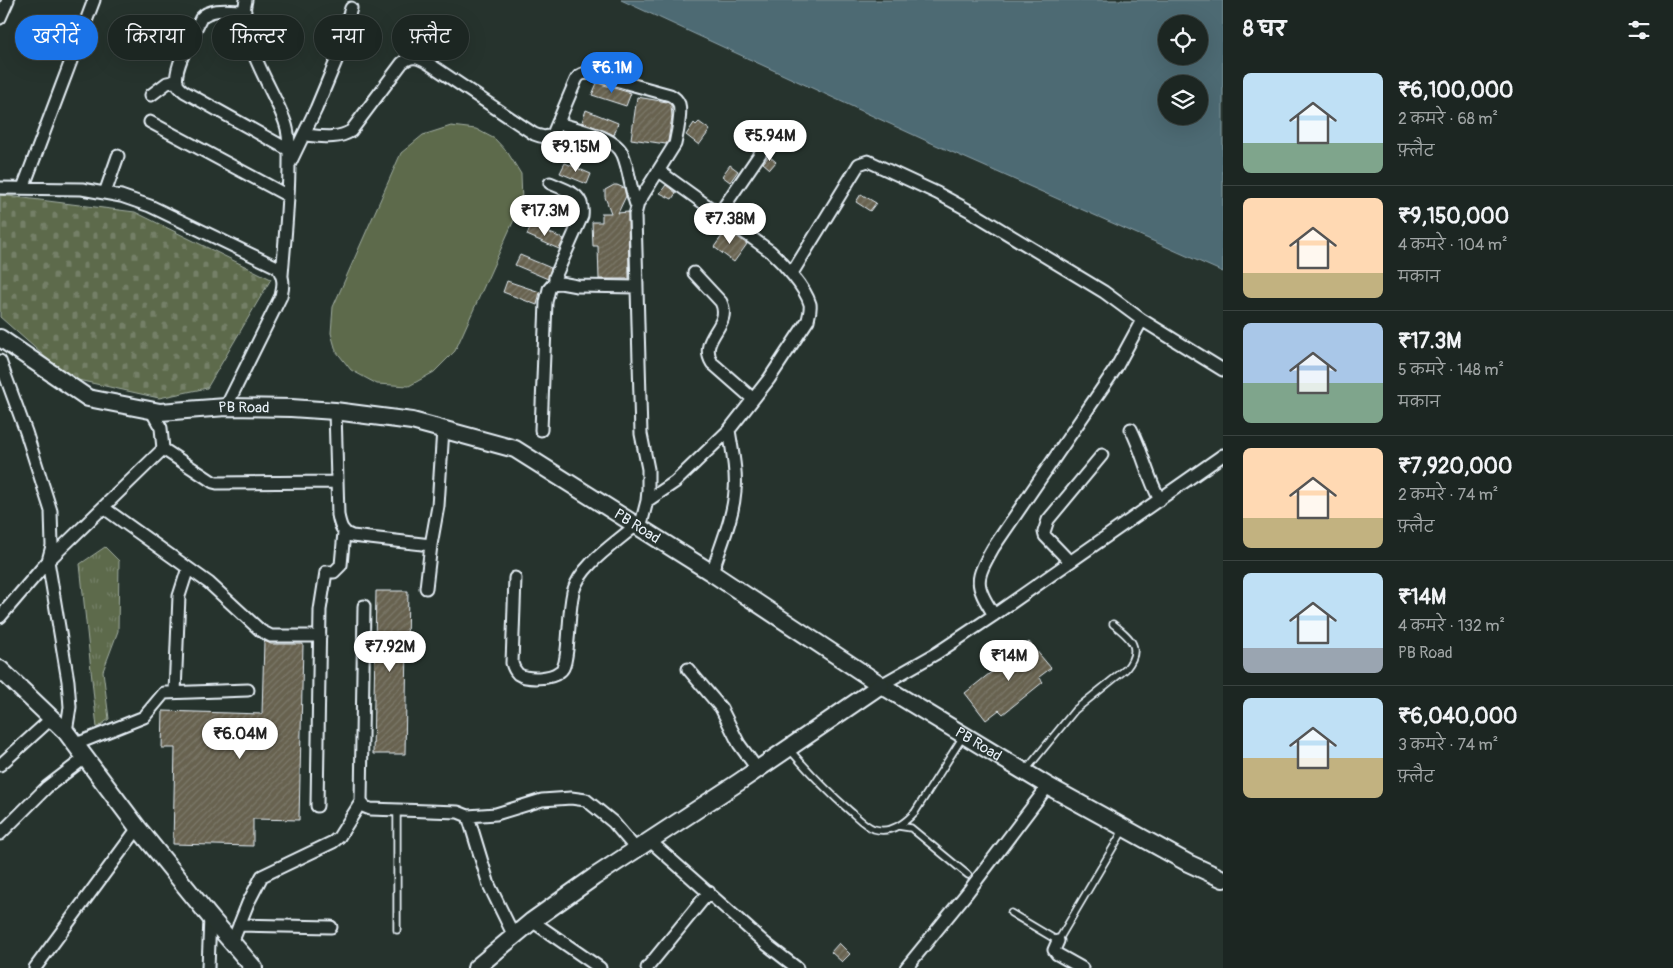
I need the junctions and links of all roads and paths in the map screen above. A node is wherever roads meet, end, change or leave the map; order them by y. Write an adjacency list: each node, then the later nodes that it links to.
1 (7, 0): 5 (street)
2 (94, 0): 18 (street)
3 (246, 6): 6 (street); 12 (street)
4 (351, 8): 10 (street)
5 (0, 18)
6 (176, 81): 7 (street); 12 (street)
7 (151, 95)
8 (150, 122): 20 (street)
9 (558, 124): 10 (street); 15 (street); 21 (street)
10 (304, 135): 14 (street)
11 (766, 145): 22 (street)
12 (289, 150): 14 (street)
13 (118, 156): 19 (street)
14 (289, 167): 20 (street)
15 (659, 171): 21 (street); 22 (street)
16 (550, 183): 26 (street)
17 (0, 188): 18 (street)
18 (23, 188): 19 (street)
19 (105, 193): 25 (street)
20 (288, 196): 25 (street)
21 (637, 207): 27 (street)
22 (719, 214): 24 (street)
23 (694, 273): 32 (street)
24 (792, 273): 28 (street); 32 (street)
25 (282, 275): 33 (street)
26 (555, 282): 27 (street); 38 (street)
27 (637, 287): 45 (street)
28 (1142, 320): 31 (street); 57 (street)
29 (0, 338): 34 (street, PB Road)
30 (1, 368): 50 (street)
31 (1223, 370)
32 (754, 399): 39 (street)
33 (226, 407): 34 (street, PB Road); 35 (street, PB Road)
34 (151, 410): 40 (street)
35 (336, 411): 37 (street, PB Road); 43 (street)
36 (1131, 429): 44 (street)
37 (444, 430): 47 (street, PB Road); 49 (street)
38 (541, 430)
39 (728, 430): 45 (street); 53 (street)
40 (163, 449): 43 (street); 46 (street)
41 (1102, 455): 51 (street)
42 (1223, 455): 44 (street)
43 (337, 482): 48 (street)
44 (1160, 500): 51 (street)
45 (647, 501): 47 (street)
46 (104, 508): 50 (street); 52 (street)
47 (638, 527): 53 (street, PB Road); 54 (street)
48 (344, 532): 49 (street); 60 (street)
49 (431, 545): 55 (street)
50 (48, 561): 58 (street); 68 (street)
51 (1070, 562): 57 (street)
52 (188, 568): 60 (street); 65 (street)
53 (712, 573): 63 (street, PB Road)
54 (515, 578)
55 (426, 588)
56 (364, 606): 75 (street)
57 (994, 615): 63 (street)
58 (0, 617)
59 (1114, 624): 73 (lane)
60 (320, 636): 76 (street)
61 (0, 669): 66 (street)
62 (688, 669): 72 (street)
63 (881, 685): 67 (street, PB Road); 69 (street)
64 (248, 690): 65 (street)
65 (175, 692): 68 (street)
66 (52, 718): 68 (street); 71 (street)
67 (964, 735): 73 (street, PB Road); 79 (lane)
68 (71, 738): 70 (street)
69 (789, 748): 72 (street); 79 (lane)
70 (86, 758): 80 (street); 82 (street)
71 (0, 765)
72 (758, 770): 83 (street)
73 (1025, 771): 74 (street, PB Road)
74 (1048, 786): 81 (street, PB Road); 104 (street)
75 (361, 802): 77 (street); 91 (street)
76 (316, 806)
77 (397, 810): 78 (street); 93 (lane)
78 (468, 816): 84 (street); 94 (street)
79 (898, 826): 85 (lane)
80 (138, 828): 89 (street); 97 (street)
81 (1124, 828): 86 (street, PB Road); 95 (lane)
82 (0, 834)
83 (649, 840): 84 (street); 87 (street)
84 (636, 849): 90 (street)
85 (968, 875)
86 (1223, 879)
87 (709, 892): 102 (street); 103 (street)
88 (1011, 913): 95 (lane)
89 (210, 917): 96 (street); 98 (street)
90 (532, 921): 94 (street); 101 (street)
91 (239, 925): 92 (street); 96 (street)
92 (332, 927)
93 (397, 930)
94 (514, 936): 100 (street)
95 (1058, 941): 105 (street)
96 (232, 943): 99 (street)
97 (35, 968)
98 (208, 968)
99 (254, 968)
100 (476, 968)
101 (600, 968)
102 (647, 968)
103 (797, 968)
104 (906, 968)
105 (1082, 968)

